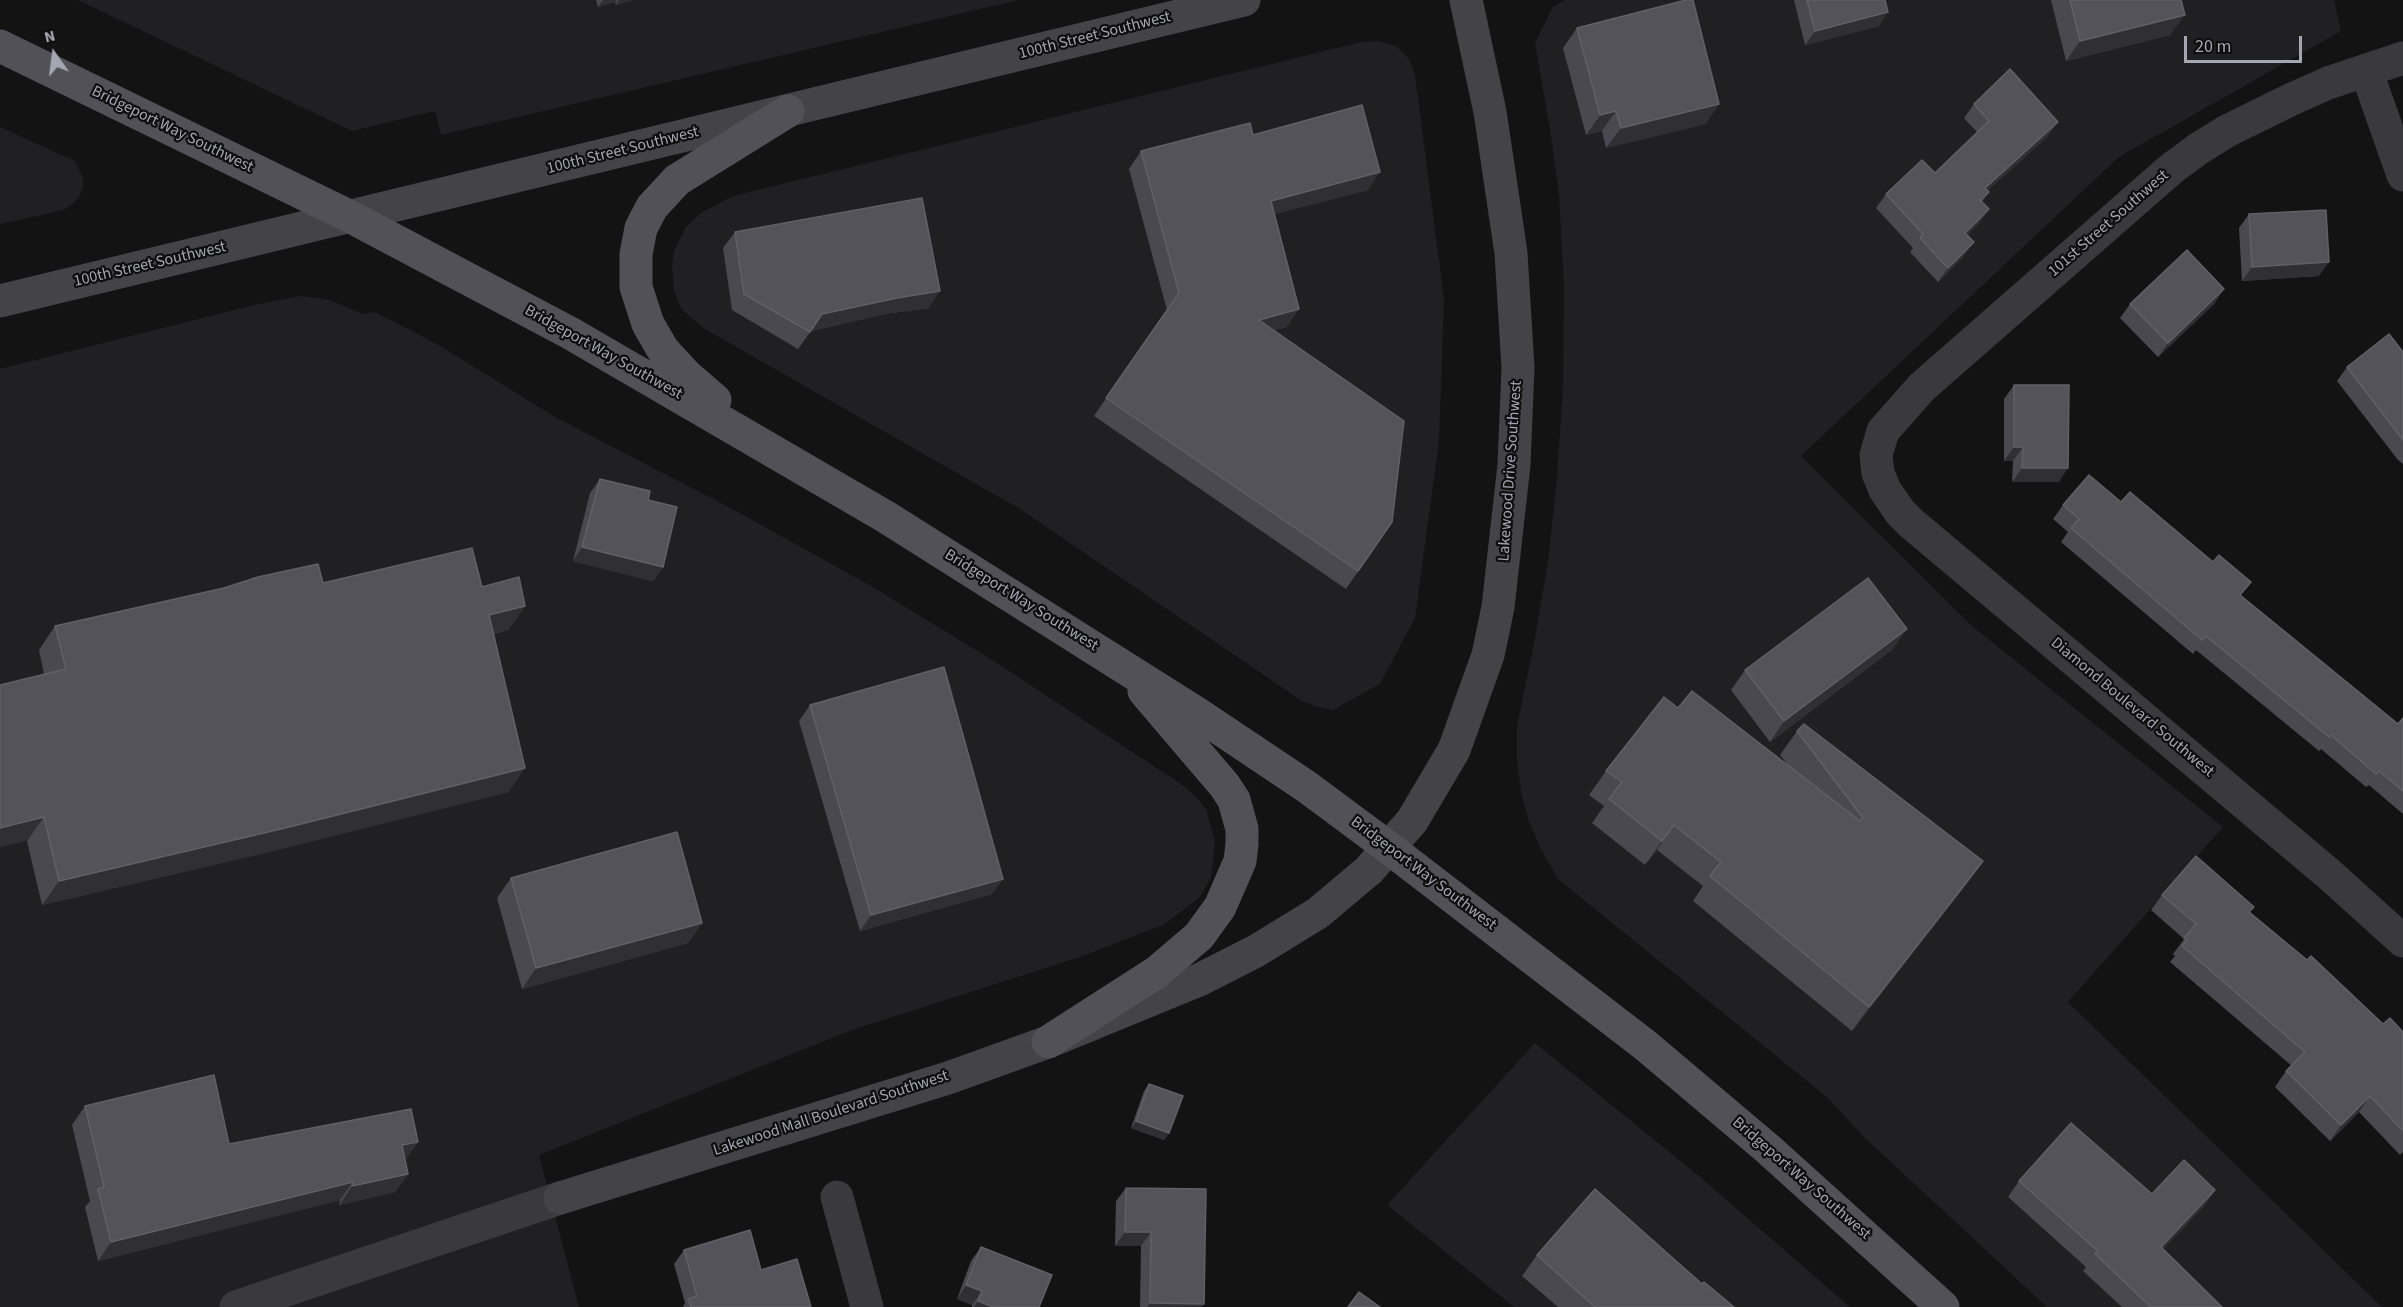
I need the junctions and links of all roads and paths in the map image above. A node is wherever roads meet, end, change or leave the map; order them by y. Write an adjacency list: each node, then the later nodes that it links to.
1 (1245, 0): 6 (main road, 100th Street Southwest)
2 (1466, 0): 13 (main road, Lakewood Drive Southwest)
3 (0, 46): 8 (main road, Bridgeport Way Southwest)
4 (2403, 58): 5 (street, 101st Street Southwest)
5 (2366, 70): 7 (street); 11 (street, 101st Street Southwest)
6 (788, 111): 8 (main road, 100th Street Southwest); 10 (main road)
7 (2403, 175)
8 (351, 218): 9 (main road, 100th Street Southwest); 10 (main road, Bridgeport Way Southwest)
9 (0, 301)
10 (774, 450): 12 (main road, Bridgeport Way Southwest)
11 (1876, 464): 14 (street, Diamond Boulevard Southwest)
12 (1121, 664): 13 (main road, Bridgeport Way Southwest); 15 (main road)
13 (1389, 848): 15 (main road, Lakewood Mall Boulevard Southwest); 20 (main road, Bridgeport Way Southwest)
14 (2403, 941)
15 (1048, 1042): 17 (main road, Lakewood Mall Boulevard Southwest)
16 (837, 1197): 19 (street)
17 (560, 1198): 18 (street, Lakewood Mall Boulevard Southwest)
18 (236, 1307)
19 (867, 1307)
20 (1943, 1307)

